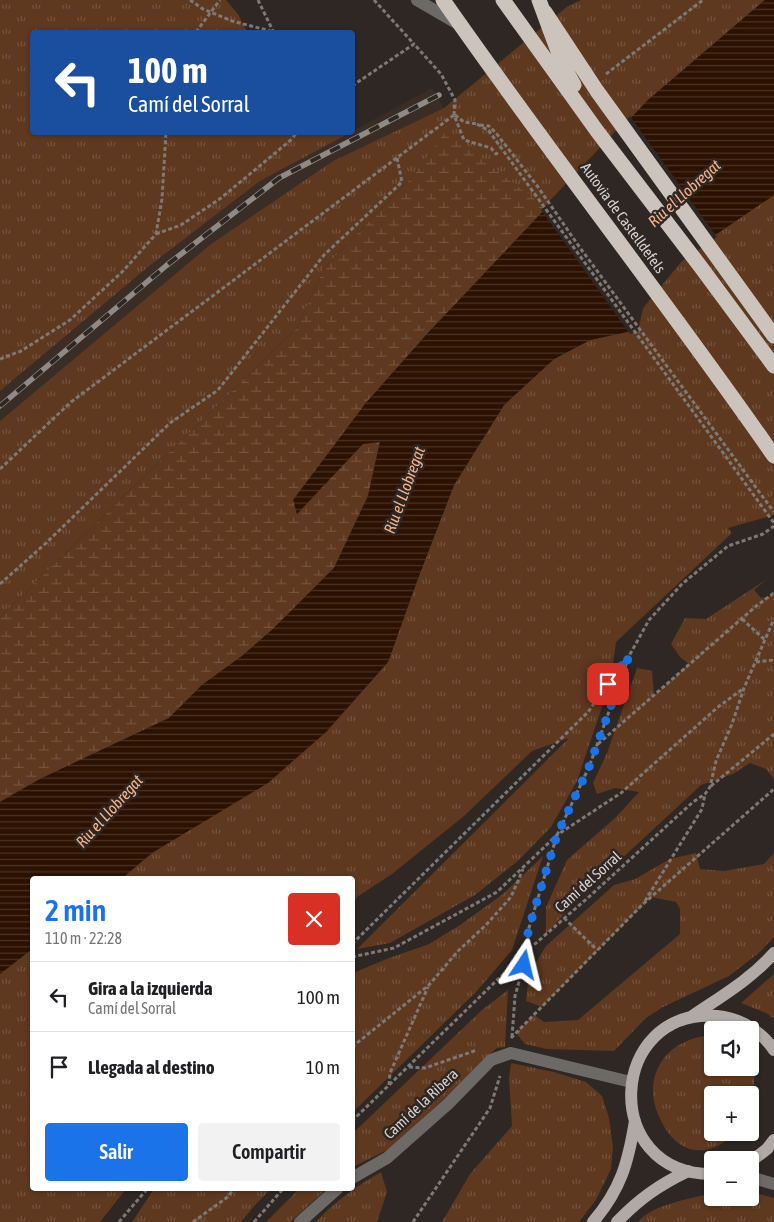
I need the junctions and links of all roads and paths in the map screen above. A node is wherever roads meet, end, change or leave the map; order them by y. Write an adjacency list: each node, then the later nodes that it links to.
1 (190, 0): 10 (path)
2 (220, 0): 10 (path)
3 (258, 0): 14 (path)
4 (374, 0): 15 (path)
5 (417, 0): 11 (street)
6 (443, 0): 11 (highway, Autovia de Castelldefels)
7 (503, 0): 20 (highway, Autovia de Castelldefels)
8 (702, 0): 16 (path)
9 (542, 6): 20 (highway); 26 (highway)
10 (210, 13): 12 (path); 13 (path)
11 (461, 26): 29 (highway, Autovia de Castelldefels)
12 (197, 30)
13 (265, 30)
14 (272, 30)
15 (414, 44): 17 (path); 18 (path)
16 (604, 76)
17 (355, 84)
18 (454, 114): 19 (path); 23 (path); 24 (path)
19 (477, 124): 31 (path, bridge); 32 (path, bridge)
20 (597, 131): 28 (highway, Autovia de Castelldefels)
21 (166, 135): 25 (path)
22 (295, 135): 25 (path)
23 (499, 152)
24 (397, 158): 30 (path); 33 (path)
25 (156, 234): 27 (path)
26 (774, 336)
27 (0, 358)
28 (774, 366)
29 (774, 456)
30 (0, 469)
31 (774, 512)
32 (774, 524): 38 (path)
33 (0, 584)
34 (774, 593): 35 (path)
35 (742, 618): 37 (path); 43 (path)
36 (774, 619): 37 (path, Camí del Sorral)
37 (765, 640): 40 (path, Camí del Sorral)
38 (629, 656): 43 (path); 51 (path)
39 (774, 660): 40 (path)
40 (756, 662): 41 (path, Camí del Sorral)
41 (744, 688): 44 (path, Camí del Sorral); 47 (path)
42 (774, 734): 44 (path)
43 (598, 744): 47 (path)
44 (710, 787): 46 (path, Camí del Sorral)
45 (774, 789): 49 (path)
46 (705, 794): 49 (path); 50 (path, Camí del Sorral)
47 (557, 835): 48 (path); 52 (path)
48 (524, 867): 55 (path); 56 (path)
49 (642, 905): 53 (path)
50 (564, 918): 52 (path, Camí del Sorral); 53 (path)
51 (355, 941)
52 (528, 950): 58 (path); 64 (path, Camí del Sorral)
53 (597, 950): 58 (path)
54 (774, 952): 57 (main road)
55 (355, 956)
56 (429, 985): 60 (path); 66 (path)
57 (688, 1018): 62 (main road); 65 (main road)
58 (512, 1037): 59 (path); 63 (path)
59 (503, 1040)
60 (355, 1045)
61 (486, 1046): 64 (path)
62 (774, 1050)
63 (510, 1053): 65 (street); 73 (street, Camí de la Ribera); 84 (path)
64 (408, 1067): 66 (path, Camí del Sorral)
65 (631, 1082): 68 (main road)
66 (389, 1086): 67 (path, Camí del Sorral)
67 (355, 1118)
68 (635, 1121): 71 (main road); 85 (main road)
69 (774, 1140): 70 (main road)
70 (759, 1156)
71 (688, 1171): 72 (main road); 86 (main road)
72 (704, 1173)
73 (355, 1176)
74 (759, 1180): 75 (street)
75 (774, 1184)
76 (145, 1191): 80 (path)
77 (232, 1191): 81 (path)
78 (281, 1191): 82 (path)
79 (335, 1191): 83 (street)
80 (119, 1222)
81 (193, 1222)
82 (254, 1222)
83 (300, 1222)
84 (413, 1222)
85 (593, 1222)
86 (617, 1222)

